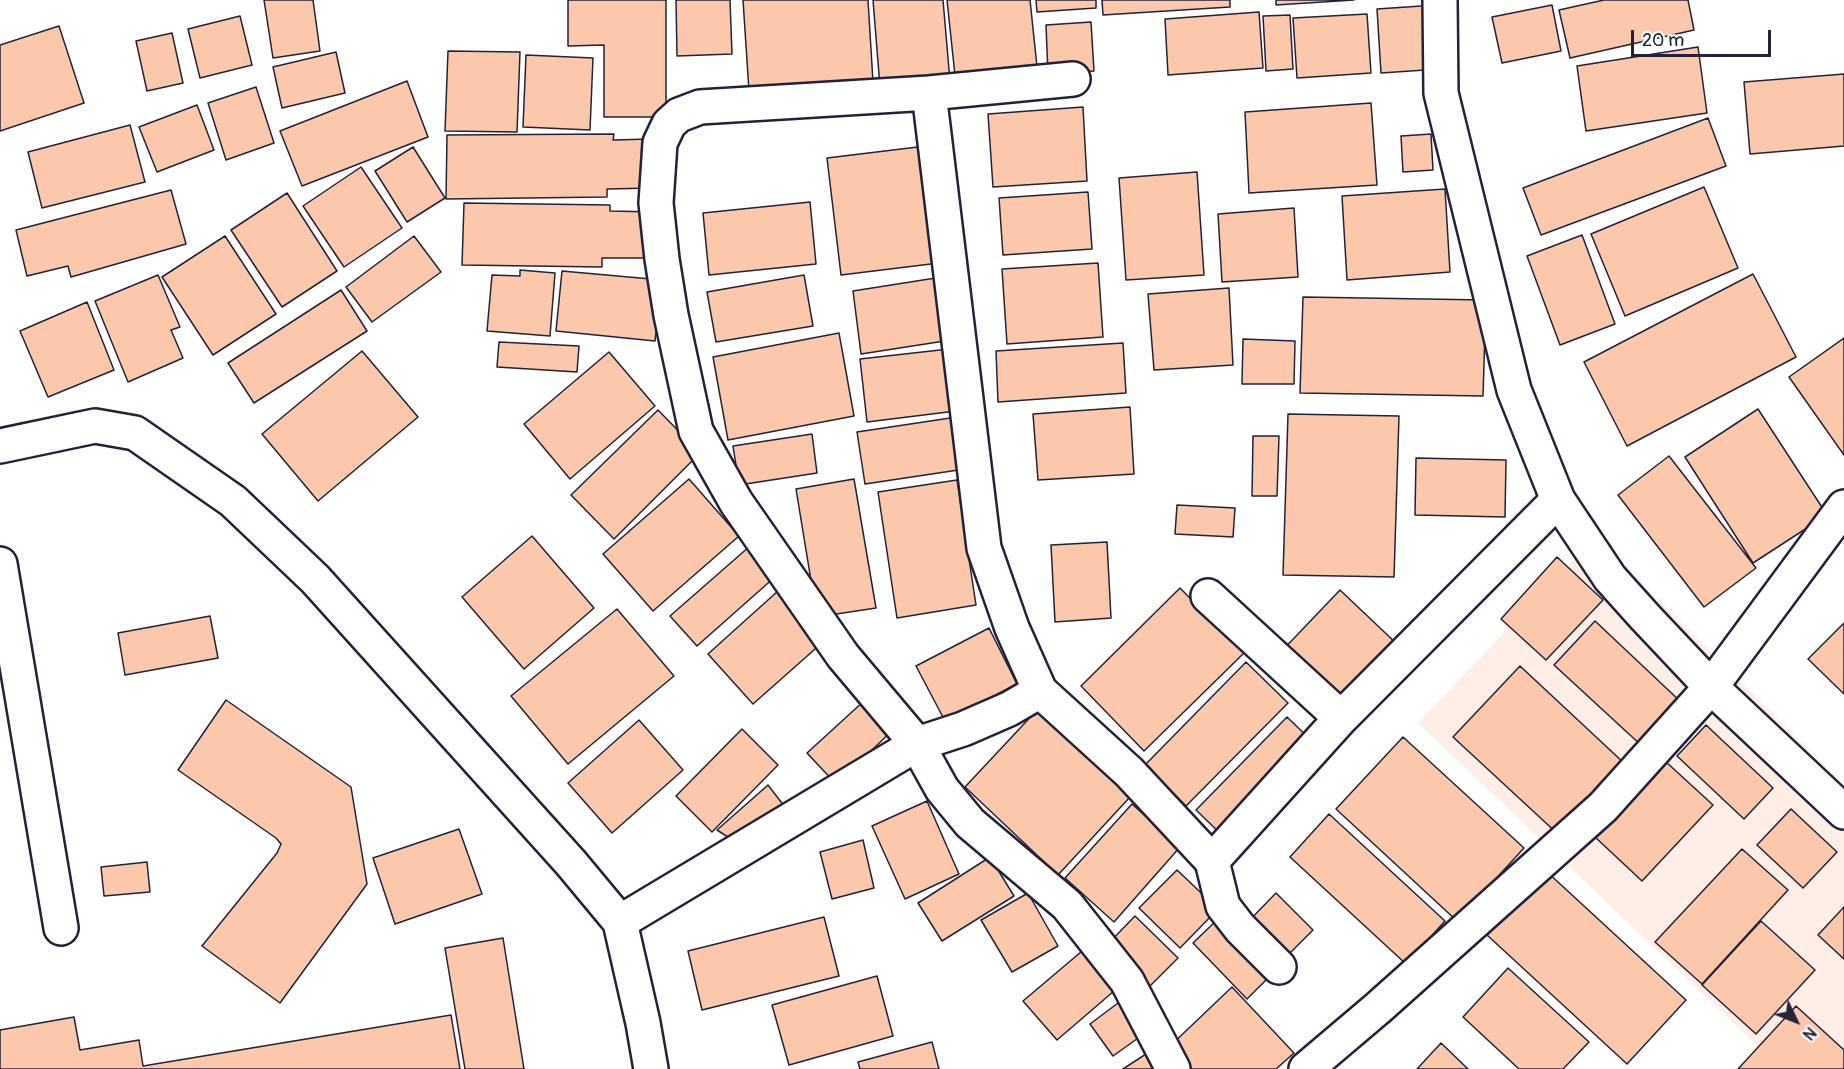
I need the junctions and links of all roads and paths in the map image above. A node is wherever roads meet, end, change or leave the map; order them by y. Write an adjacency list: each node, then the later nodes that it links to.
1 (1440, 0): 5 (street)
2 (1072, 79): 3 (street)
3 (929, 93): 10 (street); 12 (street)
4 (0, 446): 15 (street)
5 (1558, 500): 9 (street); 11 (street)
6 (1844, 507): 9 (street)
7 (0, 564): 16 (street)
8 (1208, 596): 11 (street)
9 (1712, 687): 13 (street); 18 (street)
10 (1040, 691): 12 (street); 14 (street)
11 (1341, 718): 14 (street)
12 (917, 744): 15 (street); 20 (street)
13 (1844, 812)
14 (1212, 861): 17 (street)
15 (620, 922): 19 (street)
16 (61, 928)
17 (1279, 967)
18 (1326, 1062)
19 (651, 1069)
20 (1173, 1069)

